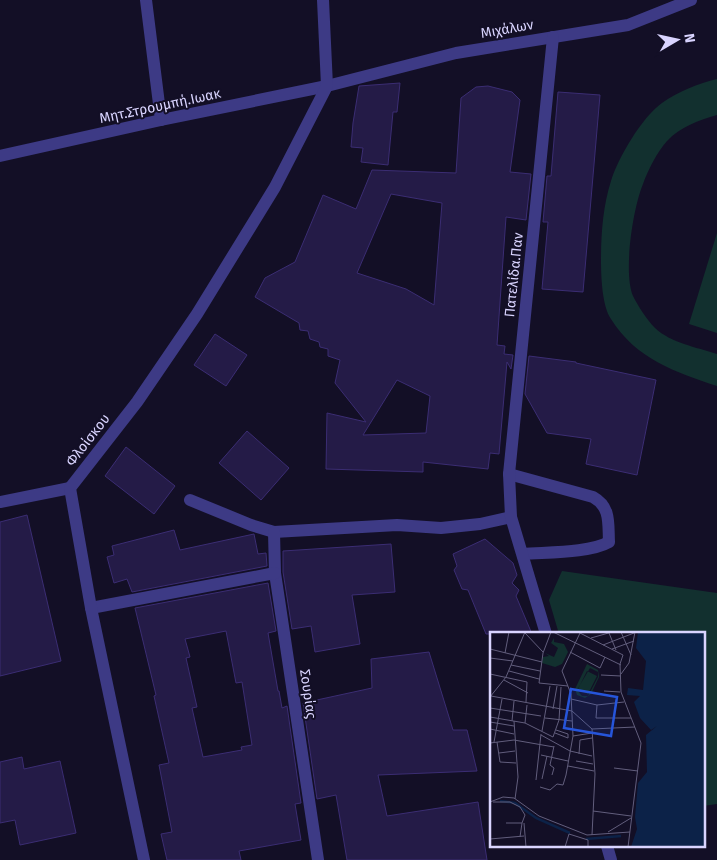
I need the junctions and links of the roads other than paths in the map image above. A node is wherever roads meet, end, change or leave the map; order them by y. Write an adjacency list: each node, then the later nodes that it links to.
1 (146, 0): 6 (street)
2 (323, 0): 5 (street)
3 (691, 0): 4 (street, Μιχάλων)
4 (553, 37): 5 (street, Μιχάλων); 8 (street, Πατελίδα.Παν)
5 (326, 86): 6 (street, Μητ.Στρουμπή.Ιωακ); 9 (street, Φλοίσκου)
6 (161, 120): 7 (street, Μητ.Στρουμπή.Ιωακ)
7 (0, 156)
8 (509, 474): 12 (street, Πατελίδα.Παν); 14 (street)
9 (70, 488): 10 (street); 16 (street, Φλοίσκου)
10 (1, 500)
11 (190, 500): 13 (street)
12 (511, 517): 13 (street); 14 (street, Πατελίδα.Παν)
13 (274, 532): 15 (street, Σουρίας)
14 (523, 554): 17 (street, Πατελίδα.Παν)
15 (275, 573): 16 (street); 19 (street, Σουρίας)
16 (91, 608): 18 (street, Φλοίσκου)
17 (545, 632)
18 (144, 860)
19 (318, 860)

